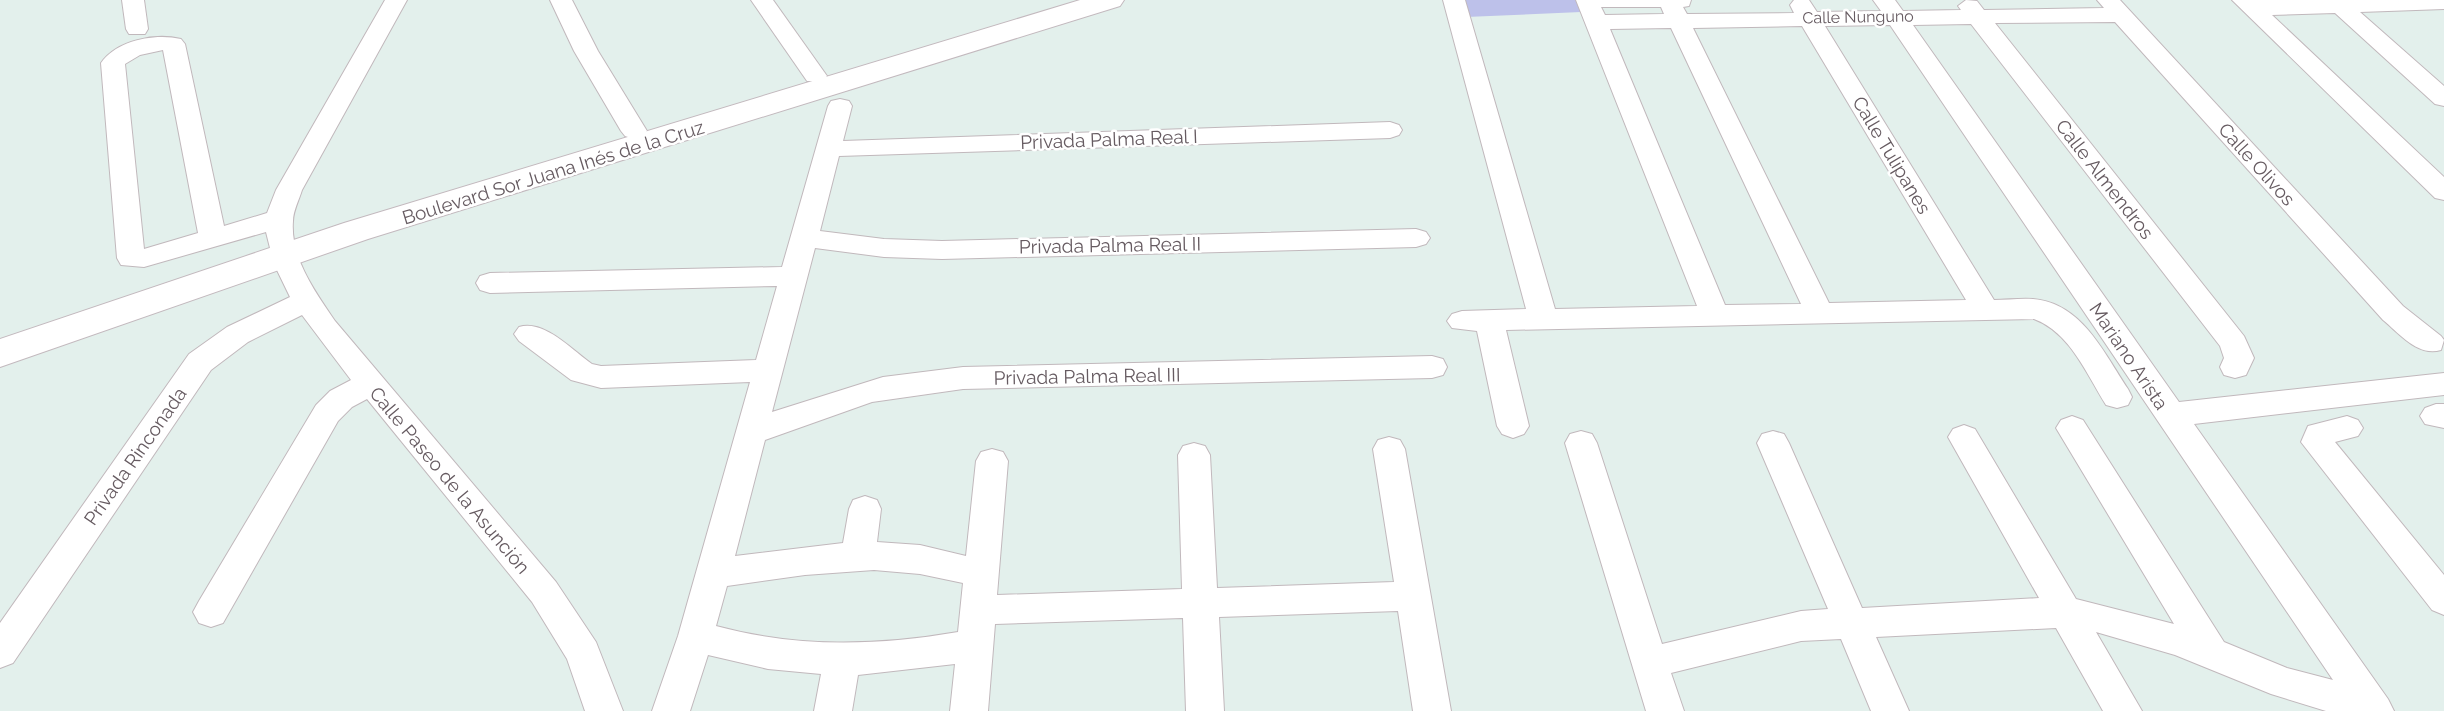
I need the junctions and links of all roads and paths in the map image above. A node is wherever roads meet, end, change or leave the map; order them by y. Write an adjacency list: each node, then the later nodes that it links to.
1 (133, 0): 17 (street)
2 (396, 0): 27 (street)
3 (561, 0): 22 (street)
4 (762, 0): 18 (street)
5 (1061, 0): 18 (main road, Boulevard Sor Juana Inés de la Cruz)
6 (1110, 0): 27 (main road, Boulevard Sor Juana Inés de la Cruz)
7 (1454, 0): 35 (street)
8 (1801, 6): 9 (street, Calle Nunguno); 14 (street, Calle Nunguno); 32 (street, Calle Tulipanes)
9 (1888, 6): 10 (street, Calle Nunguno); 46 (street, Mariano Arista)
10 (1969, 6): 11 (street, Calle Nunguno); 40 (street, Calle Almendros)
11 (2112, 6): 38 (street, Calle Olivos)
12 (1590, 7): 14 (street, Calle Nunguno); 34 (street)
13 (2341, 7): 15 (street); 16 (street); 19 (street)
14 (1672, 8): 33 (street)
15 (2251, 8): 24 (street)
16 (2432, 9)
17 (137, 29)
18 (815, 76): 22 (main road, Boulevard Sor Juana Inés de la Cruz)
19 (2444, 99)
20 (840, 106): 23 (street)
21 (1390, 130): 23 (street, Privada Palma Real I)
22 (634, 131): 27 (main road, Boulevard Sor Juana Inés de la Cruz)
23 (828, 149): 28 (street)
24 (2444, 192)
25 (1416, 237): 28 (street, Privada Palma Real II)
26 (213, 238): 26 (street); 27 (street)
27 (282, 238): 31 (street, Calle Paseo de la Asunción); 36 (main road, Boulevard Sor Juana Inés de la Cruz); 39 (main road, Boulevard Sor Juana Inés de la Cruz)
28 (804, 238): 29 (street)
29 (793, 276): 30 (street); 42 (street)
30 (490, 283)
31 (307, 301): 43 (street, Calle Paseo de la Asunción); 71 (street, Privada Rinconada)
32 (1986, 310): 33 (street); 45 (street)
33 (1820, 314): 34 (street)
34 (1714, 316): 35 (street)
35 (1542, 319): 47 (street)
36 (0, 331)
37 (530, 334): 42 (street)
38 (2431, 344)
39 (0, 354)
40 (2237, 362)
41 (1432, 367): 50 (street, Privada Palma Real III)
42 (768, 370): 50 (street)
43 (369, 384): 65 (street); 75 (street, Calle Paseo de la Asunción)
44 (2444, 384): 46 (street)
45 (2117, 397)
46 (2169, 415): 74 (street, Mariano Arista)
47 (1513, 426)
48 (2072, 428): 70 (street)
49 (2347, 428): 62 (street)
50 (750, 433): 59 (street)
51 (1964, 437): 66 (street)
52 (1581, 443): 73 (street)
53 (1773, 443): 67 (street)
54 (1390, 449): 61 (street)
55 (1194, 455): 63 (street)
56 (992, 461): 60 (street)
57 (865, 509): 58 (street)
58 (858, 556): 59 (street); 60 (street)
59 (712, 574): 68 (street)
60 (982, 574): 64 (street)
61 (1411, 596): 63 (street); 80 (street)
62 (2444, 600)
63 (1201, 603): 64 (street); 79 (street)
64 (979, 610): 69 (street)
65 (211, 612)
66 (2066, 612): 67 (street); 70 (street); 83 (street)
67 (1851, 622): 73 (street); 82 (street)
68 (696, 636): 72 (street); 76 (street)
69 (975, 645): 72 (street); 78 (street)
70 (2199, 647): 74 (street)
71 (0, 652)
72 (842, 661): 77 (street)
73 (1649, 663): 81 (street)
74 (2368, 701)
75 (604, 711)
76 (671, 711)
77 (833, 711)
78 (969, 711)
79 (1205, 711)
80 (1432, 711)
81 (1665, 711)
82 (1890, 711)
83 (2123, 711)

